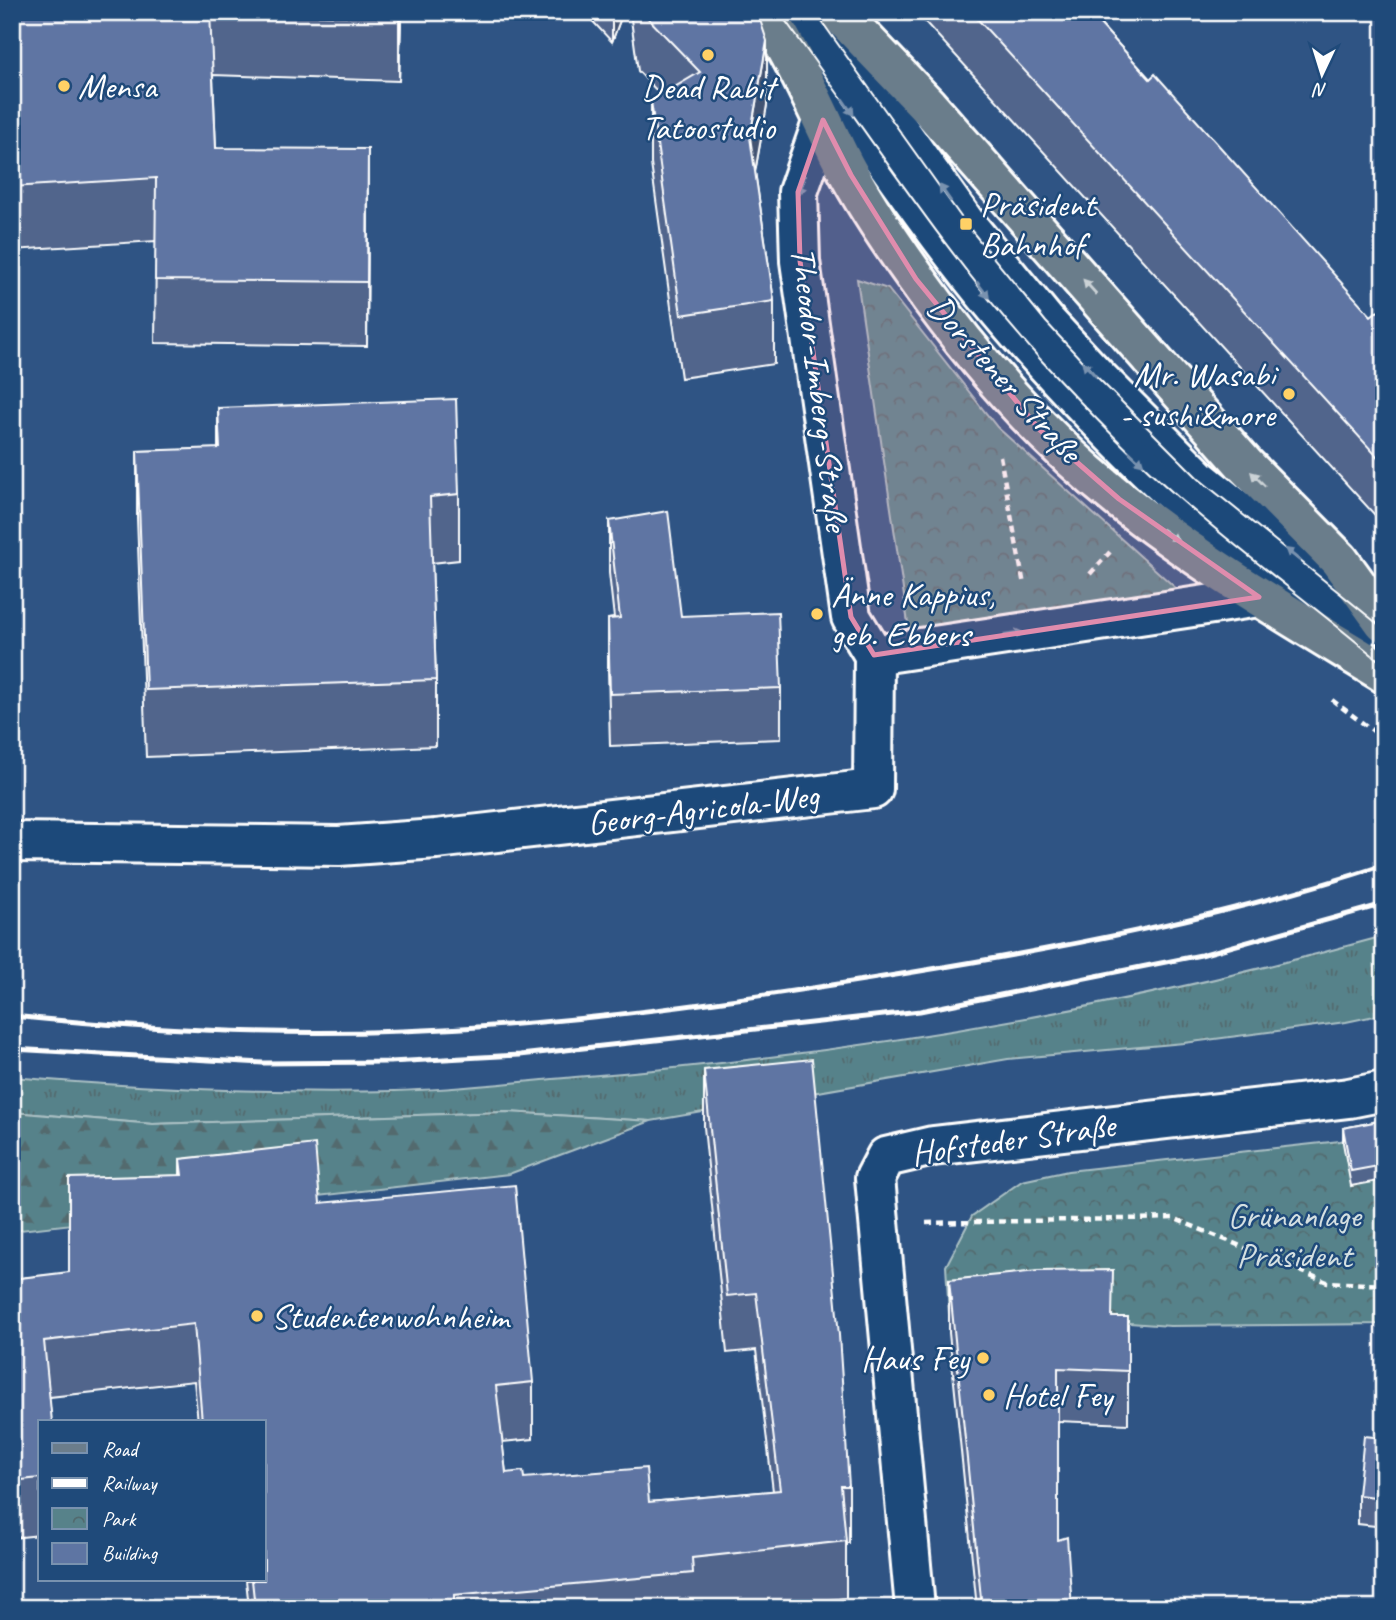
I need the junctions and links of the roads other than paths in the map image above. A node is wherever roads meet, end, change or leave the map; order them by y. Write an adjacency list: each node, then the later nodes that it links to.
1 (765, 12): 5 (main road, Dorstener Straße)
2 (779, 12): 10 (street, one-way to 10)
3 (815, 12): 8 (street, one-way to 3)
4 (838, 12): 7 (main road, one-way to 4)
5 (823, 120): 6 (main road, Dorstener Straße, one-way to 6); 9 (street, Theodor-Imberg-Straße, one-way to 9)
6 (1259, 597): 9 (street, one-way to 6); 11 (main road, Dorstener Straße)
7 (1384, 622)
8 (1384, 629)
9 (874, 655): 12 (street, Georg-Agricola-Weg)
10 (1384, 665)
11 (1384, 673)
12 (12, 842)
13 (1384, 1091): 14 (street, Hofsteder Straße)
14 (915, 1608)

